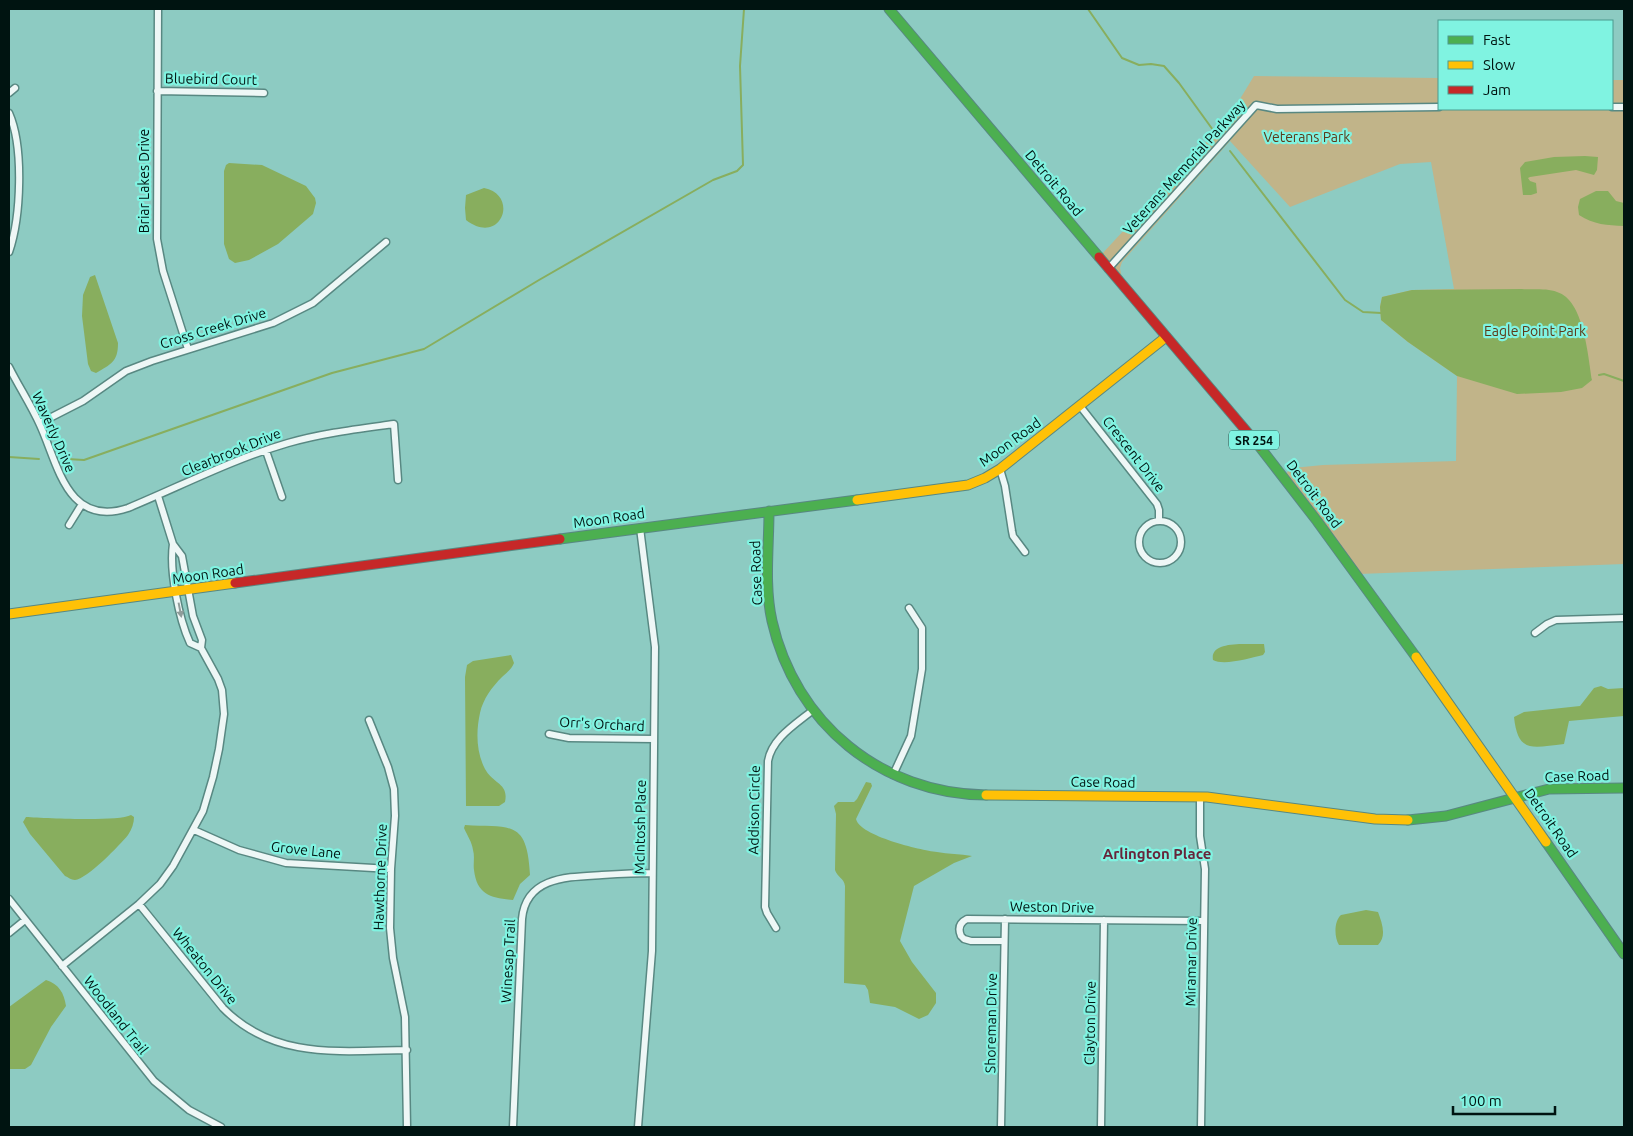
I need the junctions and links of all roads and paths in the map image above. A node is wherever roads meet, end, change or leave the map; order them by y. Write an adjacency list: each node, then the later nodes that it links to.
1 (158, 9): 4 (street, Briar Lakes Drive)
2 (889, 9): 11 (street, Detroit Road / SR 254)
3 (15, 88): 5 (street)
4 (158, 91): 6 (street, Bluebird Court); 13 (street, Briar Lakes Drive)
5 (9, 93)
6 (264, 93)
7 (1438, 107): 11 (street, Veterans Memorial Parkway)
8 (9, 113): 10 (street)
9 (386, 242): 13 (street, Cross Creek Drive)
10 (9, 252)
11 (1108, 269): 12 (street, Detroit Road / SR 254)
12 (1166, 337): 15 (street, Moon Road); 43 (street, Detroit Road / SR 254)
13 (188, 350): 16 (street, Cross Creek Drive)
14 (9, 367): 16 (street, Waverly Drive)
15 (1080, 406): 18 (street, Moon Road); 24 (street, Crescent Drive)
16 (40, 424): 22 (street, Waverly Drive)
17 (266, 451): 19 (street, Clearbrook Drive); 20 (street, Clearbrook Drive); 21 (street)
18 (1000, 469): 23 (street, Moon Road); 28 (street)
19 (398, 480)
20 (158, 496): 22 (street, Clearbrook Drive); 27 (street)
21 (282, 497)
22 (82, 504): 25 (street)
23 (769, 511): 26 (street, Moon Road); 36 (street, Case Road)
24 (1159, 521): 24 (street)
25 (69, 525)
26 (640, 528): 29 (street, Moon Road); 39 (street, McIntosh Place)
27 (173, 544): 29 (street); 30 (street)
28 (1025, 552)
29 (189, 591): 30 (street, Moon Road); 35 (street)
30 (176, 592): 32 (street, Moon Road); 35 (street, one-way to 35)
31 (909, 608): 40 (street)
32 (9, 614)
33 (1624, 618): 34 (street)
34 (1535, 633)
35 (201, 648): 44 (street)
36 (813, 710): 40 (street, Case Road); 53 (street, Addison Circle)
37 (369, 720): 45 (street, Hawthorne Drive)
38 (549, 734): 39 (street, Orr's Orchard)
39 (654, 739): 46 (street, McIntosh Place)
40 (893, 775): 42 (street, Case Road)
41 (1624, 788): 43 (street, Case Road)
42 (1200, 797): 43 (street, Case Road); 52 (street, Miramar Drive)
43 (1516, 797): 56 (street, Detroit Road / SR 254)
44 (194, 830): 45 (street, Grove Lane); 48 (street)
45 (391, 869): 58 (street, Hawthorne Drive)
46 (652, 873): 61 (street, Winesap Trail); 62 (street, McIntosh Place)
47 (9, 899): 50 (street, Woodland Trail)
48 (139, 904): 57 (street); 58 (street, Wheaton Drive)
49 (1005, 919): 51 (street, Weston Drive); 55 (street, Shoreman Drive); 55 (street, Weston Drive)
50 (26, 920): 54 (street); 57 (street, Woodland Trail)
51 (1104, 920): 52 (street, Weston Drive); 64 (street, Clayton Drive)
52 (1204, 921): 65 (street, Miramar Drive)
53 (776, 928)
54 (9, 933)
55 (1004, 941): 63 (street, Shoreman Drive)
56 (1624, 954)
57 (62, 966): 59 (street, Woodland Trail)
58 (407, 1050): 60 (street, Hawthorne Drive)
59 (221, 1127)
60 (408, 1127)
61 (513, 1127)
62 (638, 1127)
63 (1001, 1127)
64 (1101, 1127)
65 (1201, 1127)

